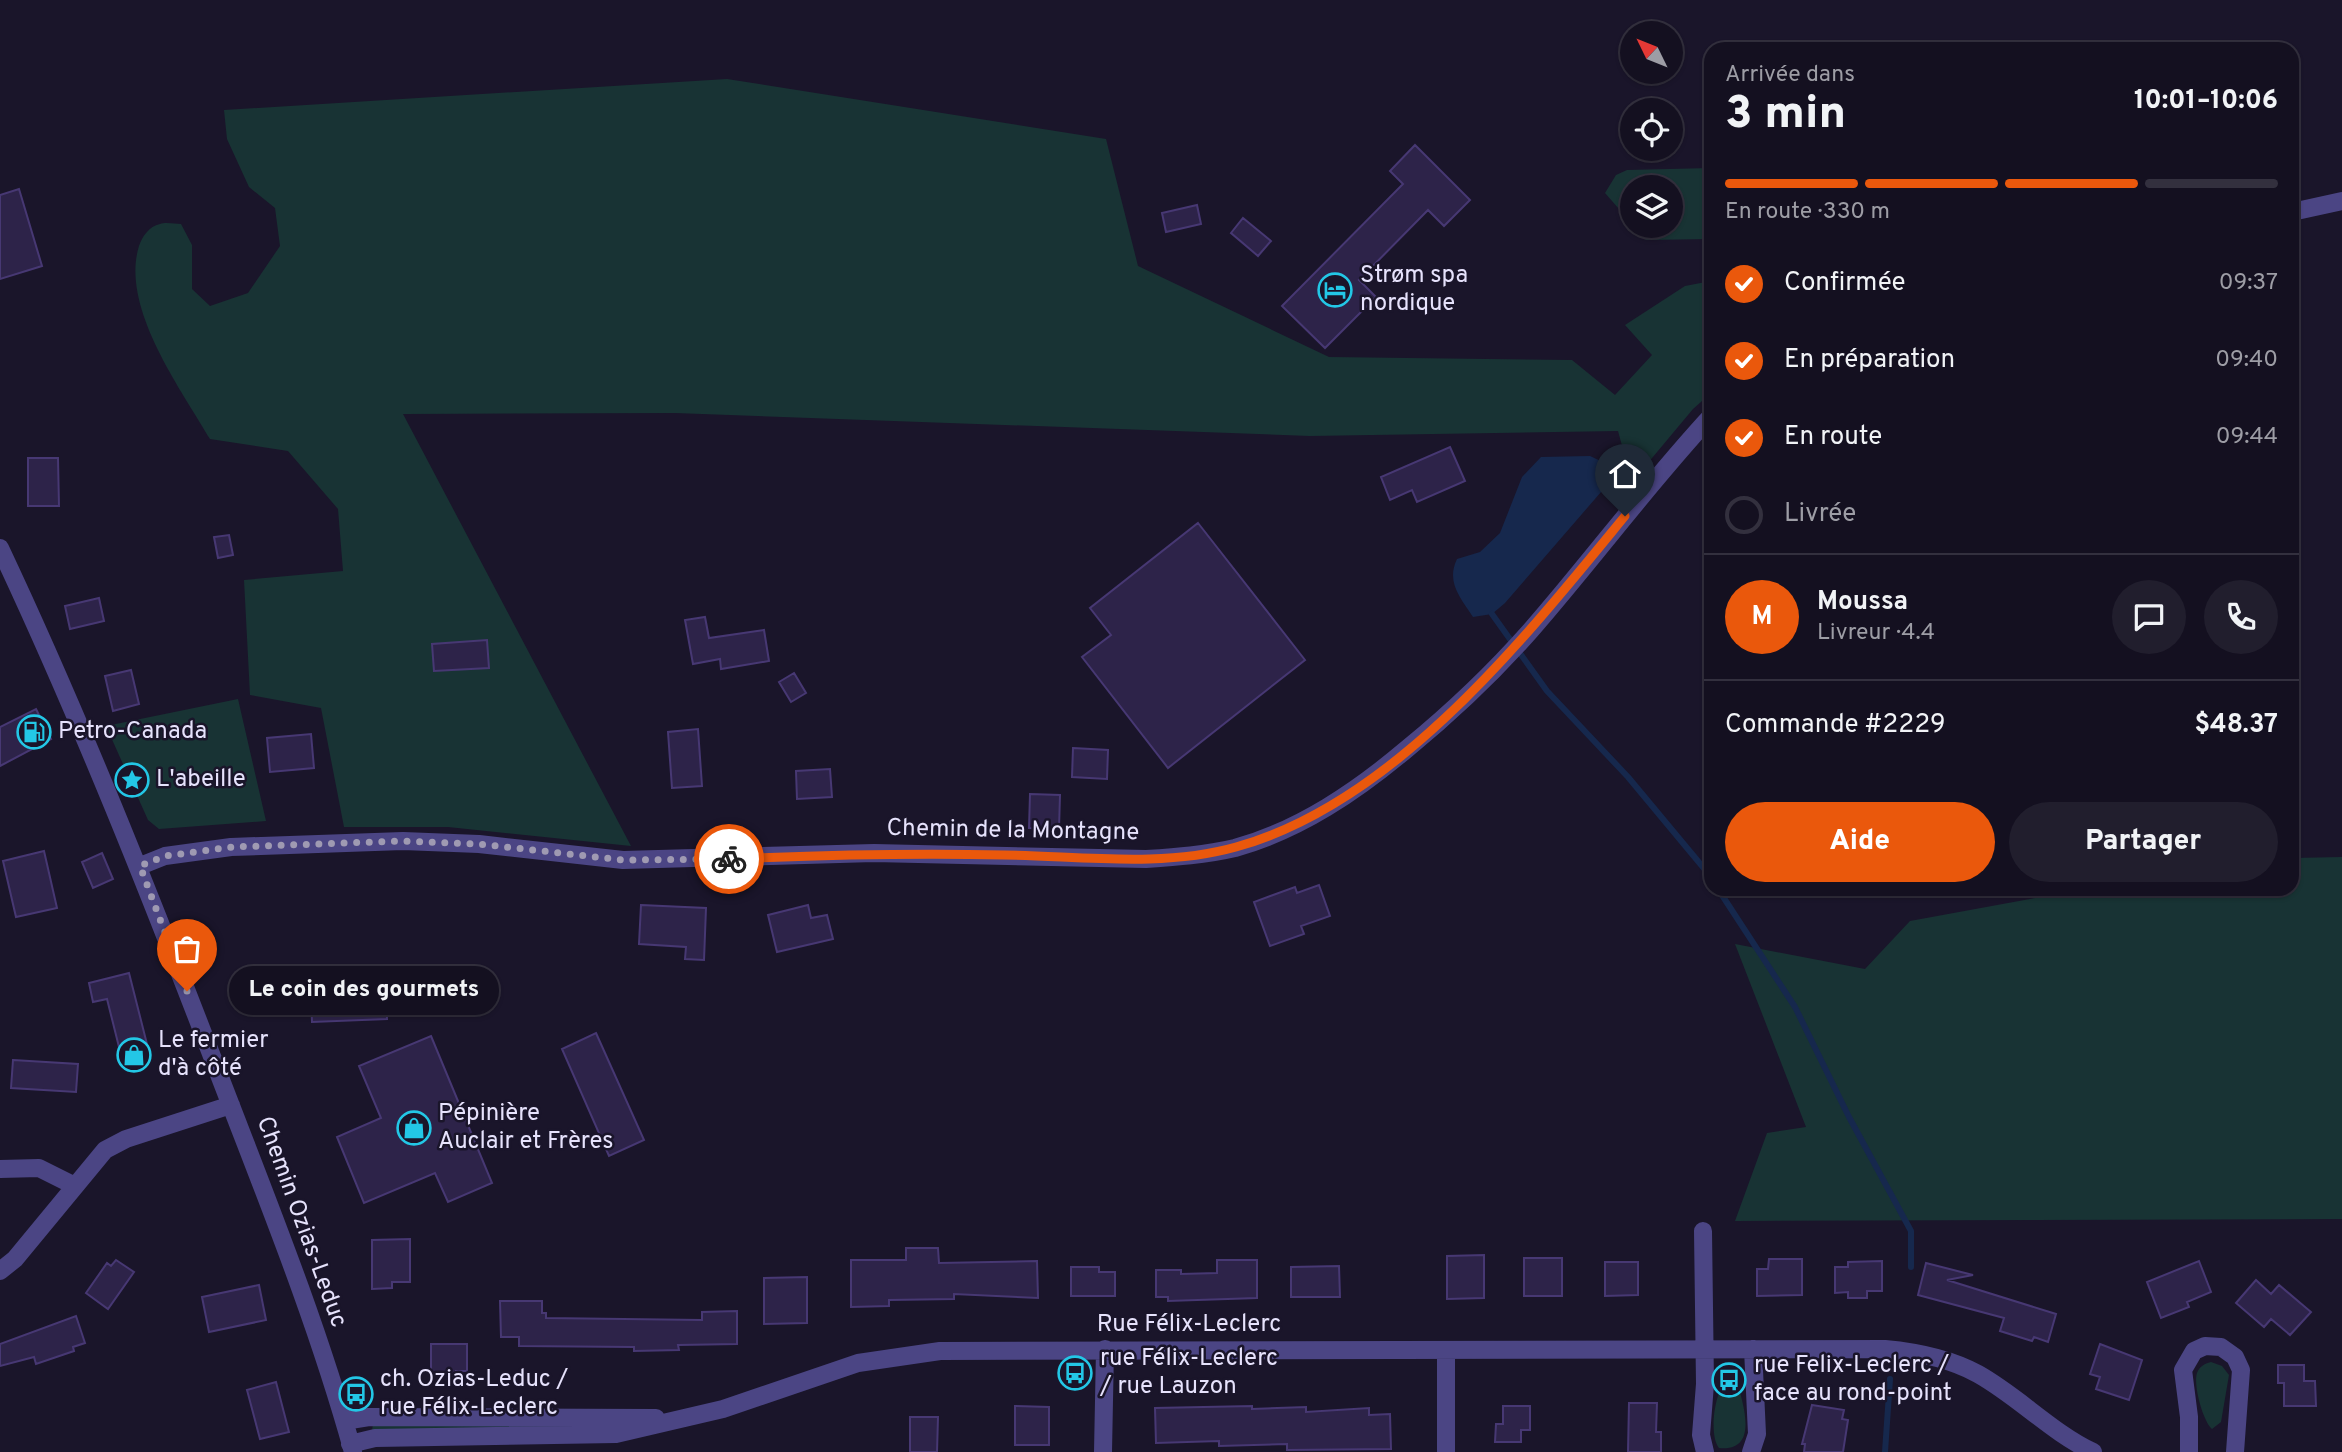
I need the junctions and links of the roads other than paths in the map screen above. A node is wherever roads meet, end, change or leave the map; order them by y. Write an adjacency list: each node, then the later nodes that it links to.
1 (2342, 201): 2 (street)
2 (2299, 210)
3 (1704, 424): 5 (street, Chemin de la Montagne)
4 (0, 548): 5 (street, Chemin Ozias-Leduc)
5 (140, 866): 6 (street, Chemin Ozias-Leduc)
6 (231, 1105): 8 (street); 16 (street, Chemin Ozias-Leduc)
7 (0, 1169): 8 (street)
8 (73, 1185): 10 (street)
9 (1703, 1231): 12 (street)
10 (2, 1265)
11 (1105, 1349): 14 (street, Rue Félix-Leclerc); 15 (street, Rue Félix-Leclerc); 18 (street)
12 (1703, 1349): 13 (street, Rue Félix-Leclerc); 14 (street, Rue Félix-Leclerc); 20 (street)
13 (1753, 1349): 21 (street); 22 (street, Rue Félix-Leclerc)
14 (1446, 1350): 19 (street)
15 (684, 1419): 16 (street, Rue Félix-Leclerc); 17 (street, Rue Félix-Leclerc)
16 (344, 1421): 17 (street, Chemin Ozias-Leduc)
17 (352, 1448)
18 (1103, 1452)
19 (1446, 1452)
20 (1705, 1452)
21 (1751, 1452)
22 (2093, 1452)
23 (2189, 1452): 24 (street)
24 (2235, 1452)

